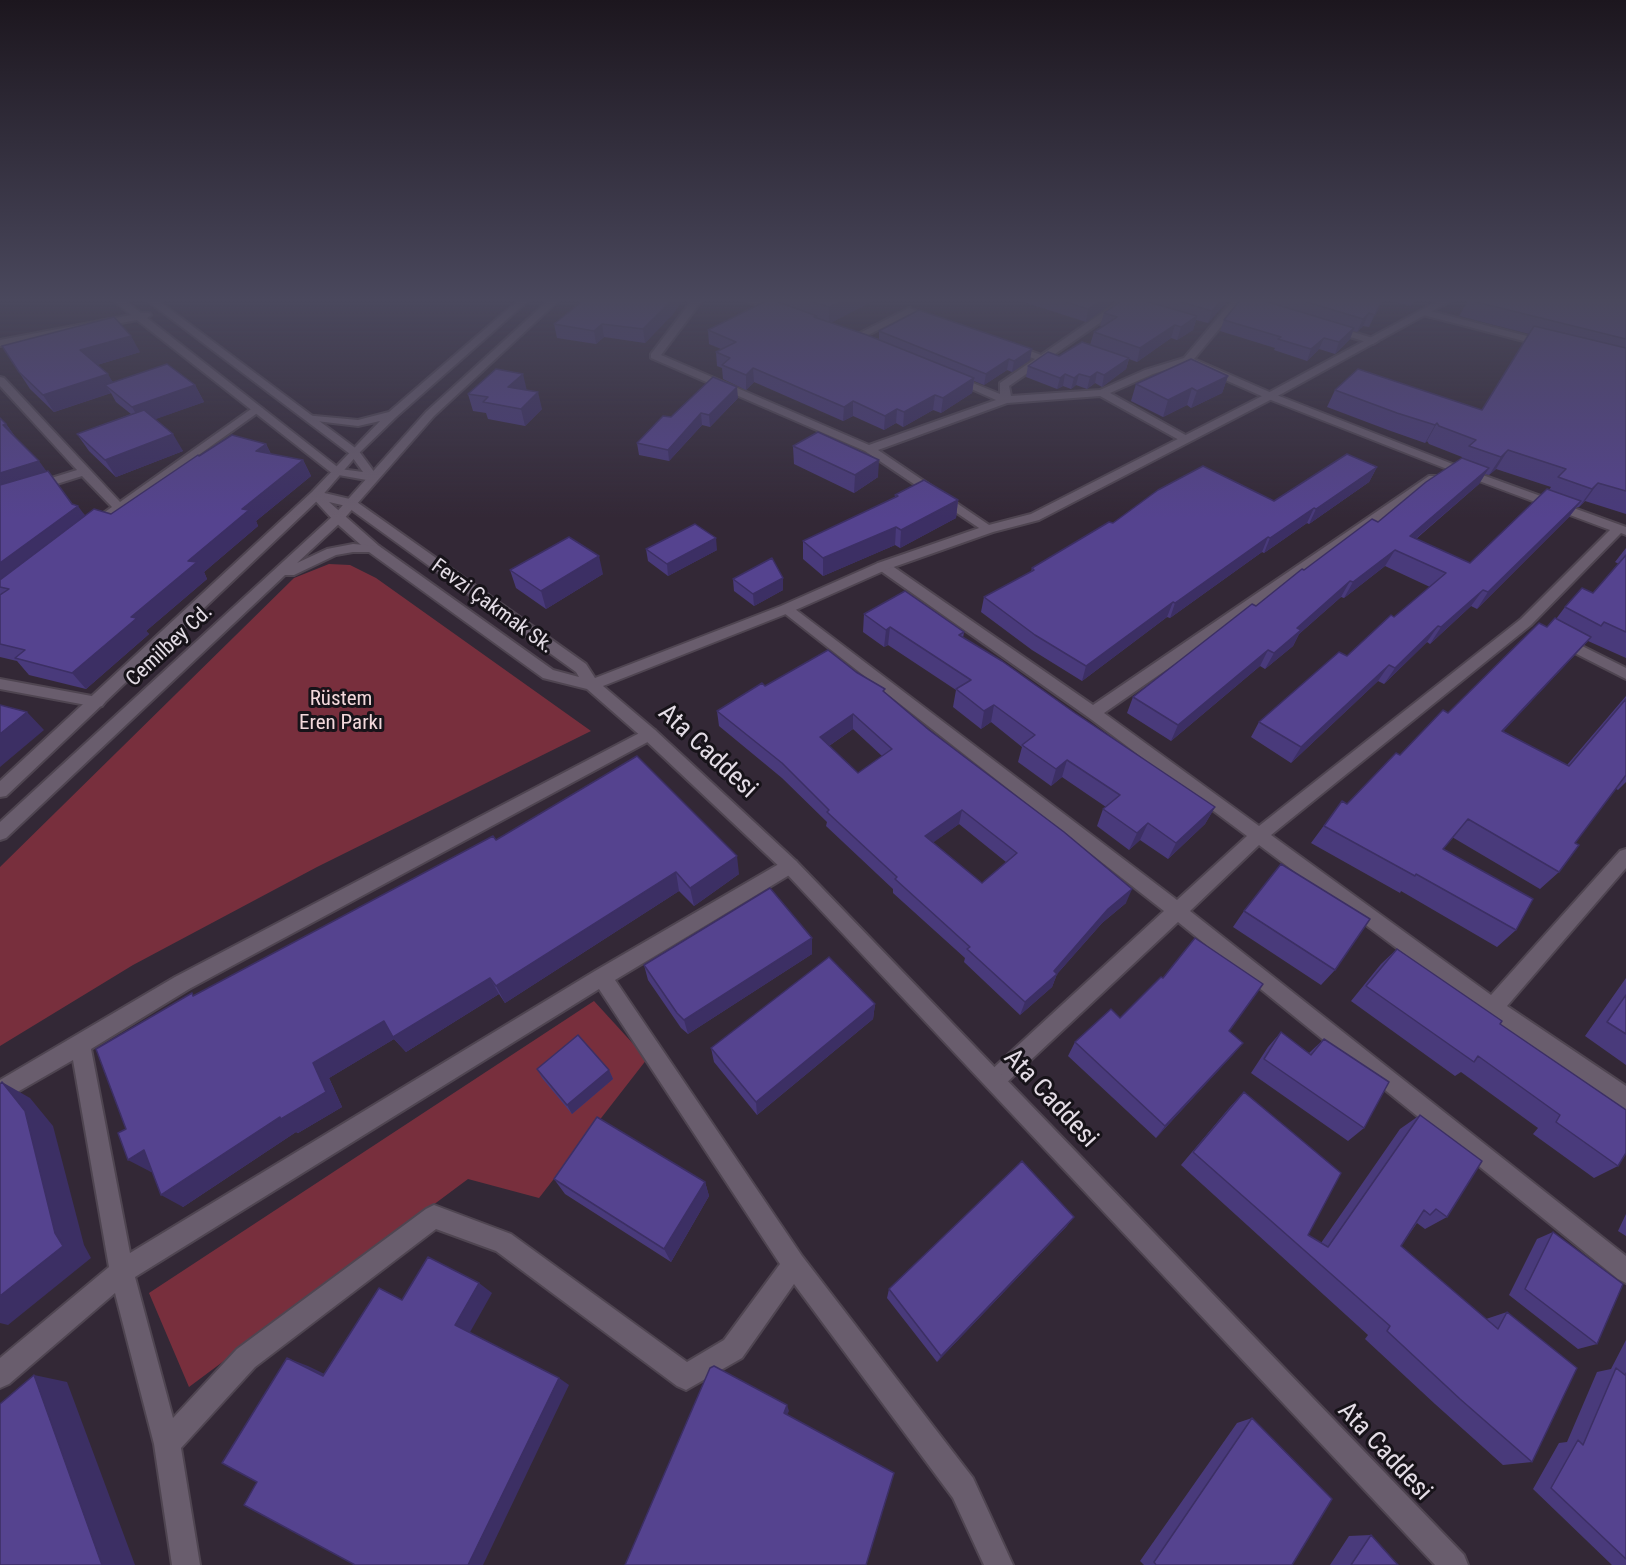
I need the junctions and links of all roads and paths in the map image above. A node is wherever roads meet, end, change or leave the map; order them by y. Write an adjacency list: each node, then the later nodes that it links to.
1 (211, 372): 15 (street)
2 (248, 372): 17 (street)
3 (441, 372): 16 (street, Cemilbey Cd.)
4 (476, 372): 24 (street, Cemilbey Cd.)
5 (692, 372): 19 (street)
6 (1022, 372): 14 (street)
7 (1149, 372): 12 (street)
8 (1215, 372): 13 (street)
9 (1315, 372): 13 (street)
10 (941, 374): 14 (street)
11 (0, 380): 22 (street)
12 (1102, 393): 14 (street); 18 (street)
13 (1270, 396): 18 (street); 21 (street)
14 (1006, 400): 19 (street)
15 (258, 409): 23 (street); 28 (street)
16 (393, 414): 17 (street); 20 (street, Cemilbey Cd.)
17 (308, 417): 20 (street)
18 (1185, 439): 30 (street)
19 (869, 449): 30 (street)
20 (354, 452): 23 (street, Cemilbey Cd.); 24 (street)
21 (1451, 467): 31 (street); 42 (street)
22 (85, 471): 26 (street); 28 (street)
23 (333, 477): 24 (street); 25 (street, Cemilbey Cd.)
24 (368, 481): 27 (street, Cemilbey Cd.)
25 (316, 495): 27 (street); 29 (street, Fevzi Çakmak Sk.); 41 (street, Cemilbey Cd.)
26 (0, 498)
27 (350, 503): 29 (street, Cemilbey Cd.); 40 (street, Ata Caddesi)
28 (118, 507): 32 (street)
29 (338, 518): 33 (street, Fevzi Çakmak Sk.); 35 (street, Cemilbey Cd.)
30 (989, 529): 34 (street)
31 (1623, 530): 37 (street)
32 (82, 534)
33 (374, 549): 35 (street); 40 (street, Fevzi Çakmak Sk.)
34 (883, 566): 36 (street); 42 (street)
35 (269, 583): 45 (street, Cemilbey Cd.)
36 (786, 609): 40 (street); 49 (street)
37 (1536, 627): 38 (street); 46 (street)
38 (1626, 674)
39 (0, 684): 41 (street)
40 (592, 685): 43 (street, Ata Caddesi)
41 (97, 702): 44 (street, Cemilbey Cd.)
42 (1093, 713): 46 (street)
43 (650, 734): 48 (street, Ata Caddesi); 52 (street)
44 (0, 791)
45 (0, 833)
46 (1258, 836): 49 (street); 51 (street)
47 (1626, 856): 51 (street)
48 (790, 866): 50 (street); 53 (street, Ata Caddesi)
49 (1176, 910): 53 (street); 57 (street)
50 (602, 977): 56 (street); 58 (street)
51 (1493, 1008): 55 (street)
52 (80, 1044): 54 (street); 58 (street)
53 (995, 1080): 63 (street, Ata Caddesi)
54 (0, 1092)
55 (1626, 1100)
56 (794, 1264): 60 (street); 62 (street)
57 (1626, 1271)
58 (122, 1272): 59 (street); 60 (street)
59 (0, 1375)
60 (167, 1444): 61 (street)
61 (186, 1565)
62 (999, 1565)
63 (1454, 1565)

